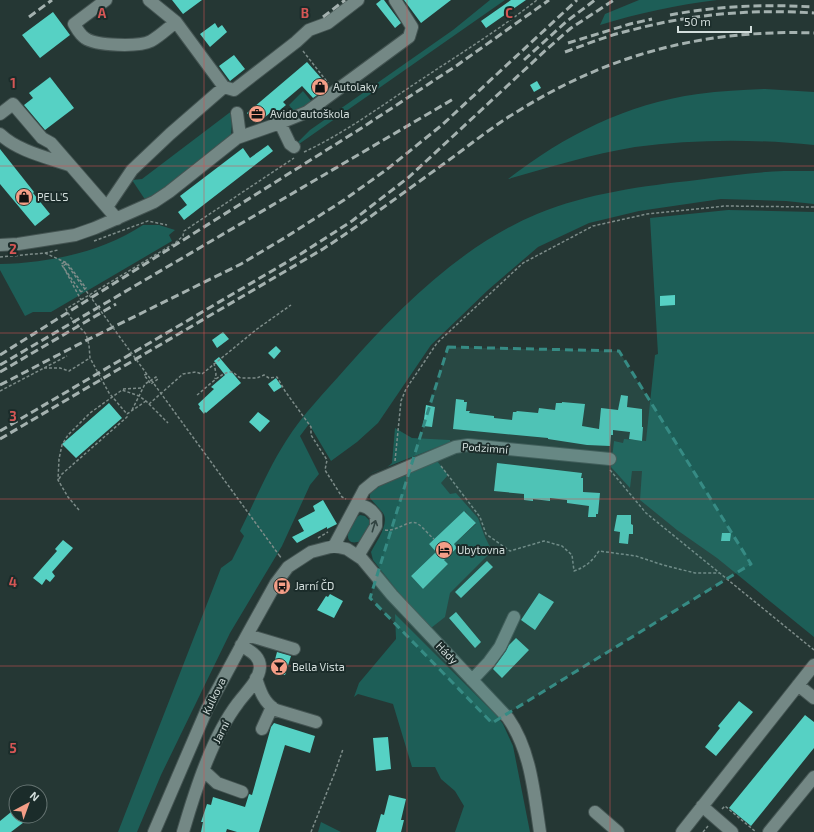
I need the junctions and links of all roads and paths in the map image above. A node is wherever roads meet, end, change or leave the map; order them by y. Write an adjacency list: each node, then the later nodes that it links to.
1 (106, 0): 6 (street)
2 (149, 0): 6 (street)
3 (358, 0): 8 (street)
4 (395, 0): 9 (street)
5 (537, 0): 15 (path)
6 (176, 22): 8 (street)
7 (303, 51): 9 (path)
8 (224, 87): 17 (street)
9 (334, 92): 12 (street)
10 (237, 113): 14 (street)
11 (0, 114): 16 (street)
12 (280, 123): 14 (street); 15 (street)
13 (0, 134): 16 (street)
14 (240, 136): 19 (street)
15 (297, 153): 27 (path)
16 (70, 165): 17 (street)
17 (107, 207): 19 (street)
18 (814, 207): 48 (path)
19 (117, 219): 22 (street)
20 (166, 225): 21 (path)
21 (93, 241)
22 (0, 245)
23 (58, 250): 24 (path)
24 (45, 253): 25 (path); 26 (path)
25 (0, 257)
26 (67, 264): 27 (path); 33 (path, bridge)
27 (81, 300): 30 (path)
28 (291, 305): 31 (path)
29 (67, 356): 32 (path)
30 (90, 358): 32 (path); 39 (path)
31 (214, 363): 34 (path); 42 (path)
32 (43, 368): 37 (path)
33 (146, 374): 35 (path, bridge); 59 (path, bridge)
34 (214, 381): 38 (path); 50 (path)
35 (143, 388): 36 (path); 40 (path)
36 (122, 390): 39 (path); 40 (path)
37 (0, 391)
38 (197, 395)
39 (112, 396): 44 (path); 49 (path)
40 (139, 396): 41 (path); 43 (path)
41 (146, 401): 42 (path); 43 (path)
42 (149, 404): 45 (path)
43 (131, 411): 44 (path)
44 (127, 414): 49 (path)
45 (168, 424)
46 (434, 456): 47 (street, Podzimní); 48 (street, Podzimní); 60 (path)
47 (605, 459): 60 (path)
48 (395, 472): 51 (street, Podzimní)
49 (58, 480): 52 (path)
50 (342, 496)
51 (356, 506): 57 (street, Podzimní); 58 (street, one-way to 51)
52 (79, 510)
53 (382, 530): 55 (path)
54 (331, 531): 56 (path)
55 (434, 540)
56 (312, 541)
57 (334, 546): 58 (street, Hády); 59 (street)
58 (358, 556): 68 (street, Hády)
59 (285, 563): 62 (street, Kulkova)
60 (720, 572): 65 (path)
61 (514, 617): 68 (street)
62 (247, 635): 63 (street, Kulkova); 64 (street)
63 (241, 645): 67 (street); 80 (street, Kulkova)
64 (294, 649)
65 (814, 650)
66 (814, 665): 69 (street)
67 (256, 678): 71 (street); 75 (street, Jarní)
68 (472, 680): 83 (street, Hády)
69 (798, 685): 70 (street); 78 (street)
70 (814, 698)
71 (272, 707): 72 (street); 73 (street)
72 (316, 722)
73 (262, 729)
74 (343, 749): 82 (path)
75 (204, 771): 77 (street); 81 (street, Jarní)
76 (814, 777): 87 (street)
77 (242, 792)
78 (702, 806): 85 (street); 86 (street)
79 (595, 812): 84 (street)
80 (154, 832)
81 (183, 832)
82 (311, 832)
83 (540, 832)
84 (618, 832)
85 (682, 832)
86 (732, 832)
87 (769, 832)

